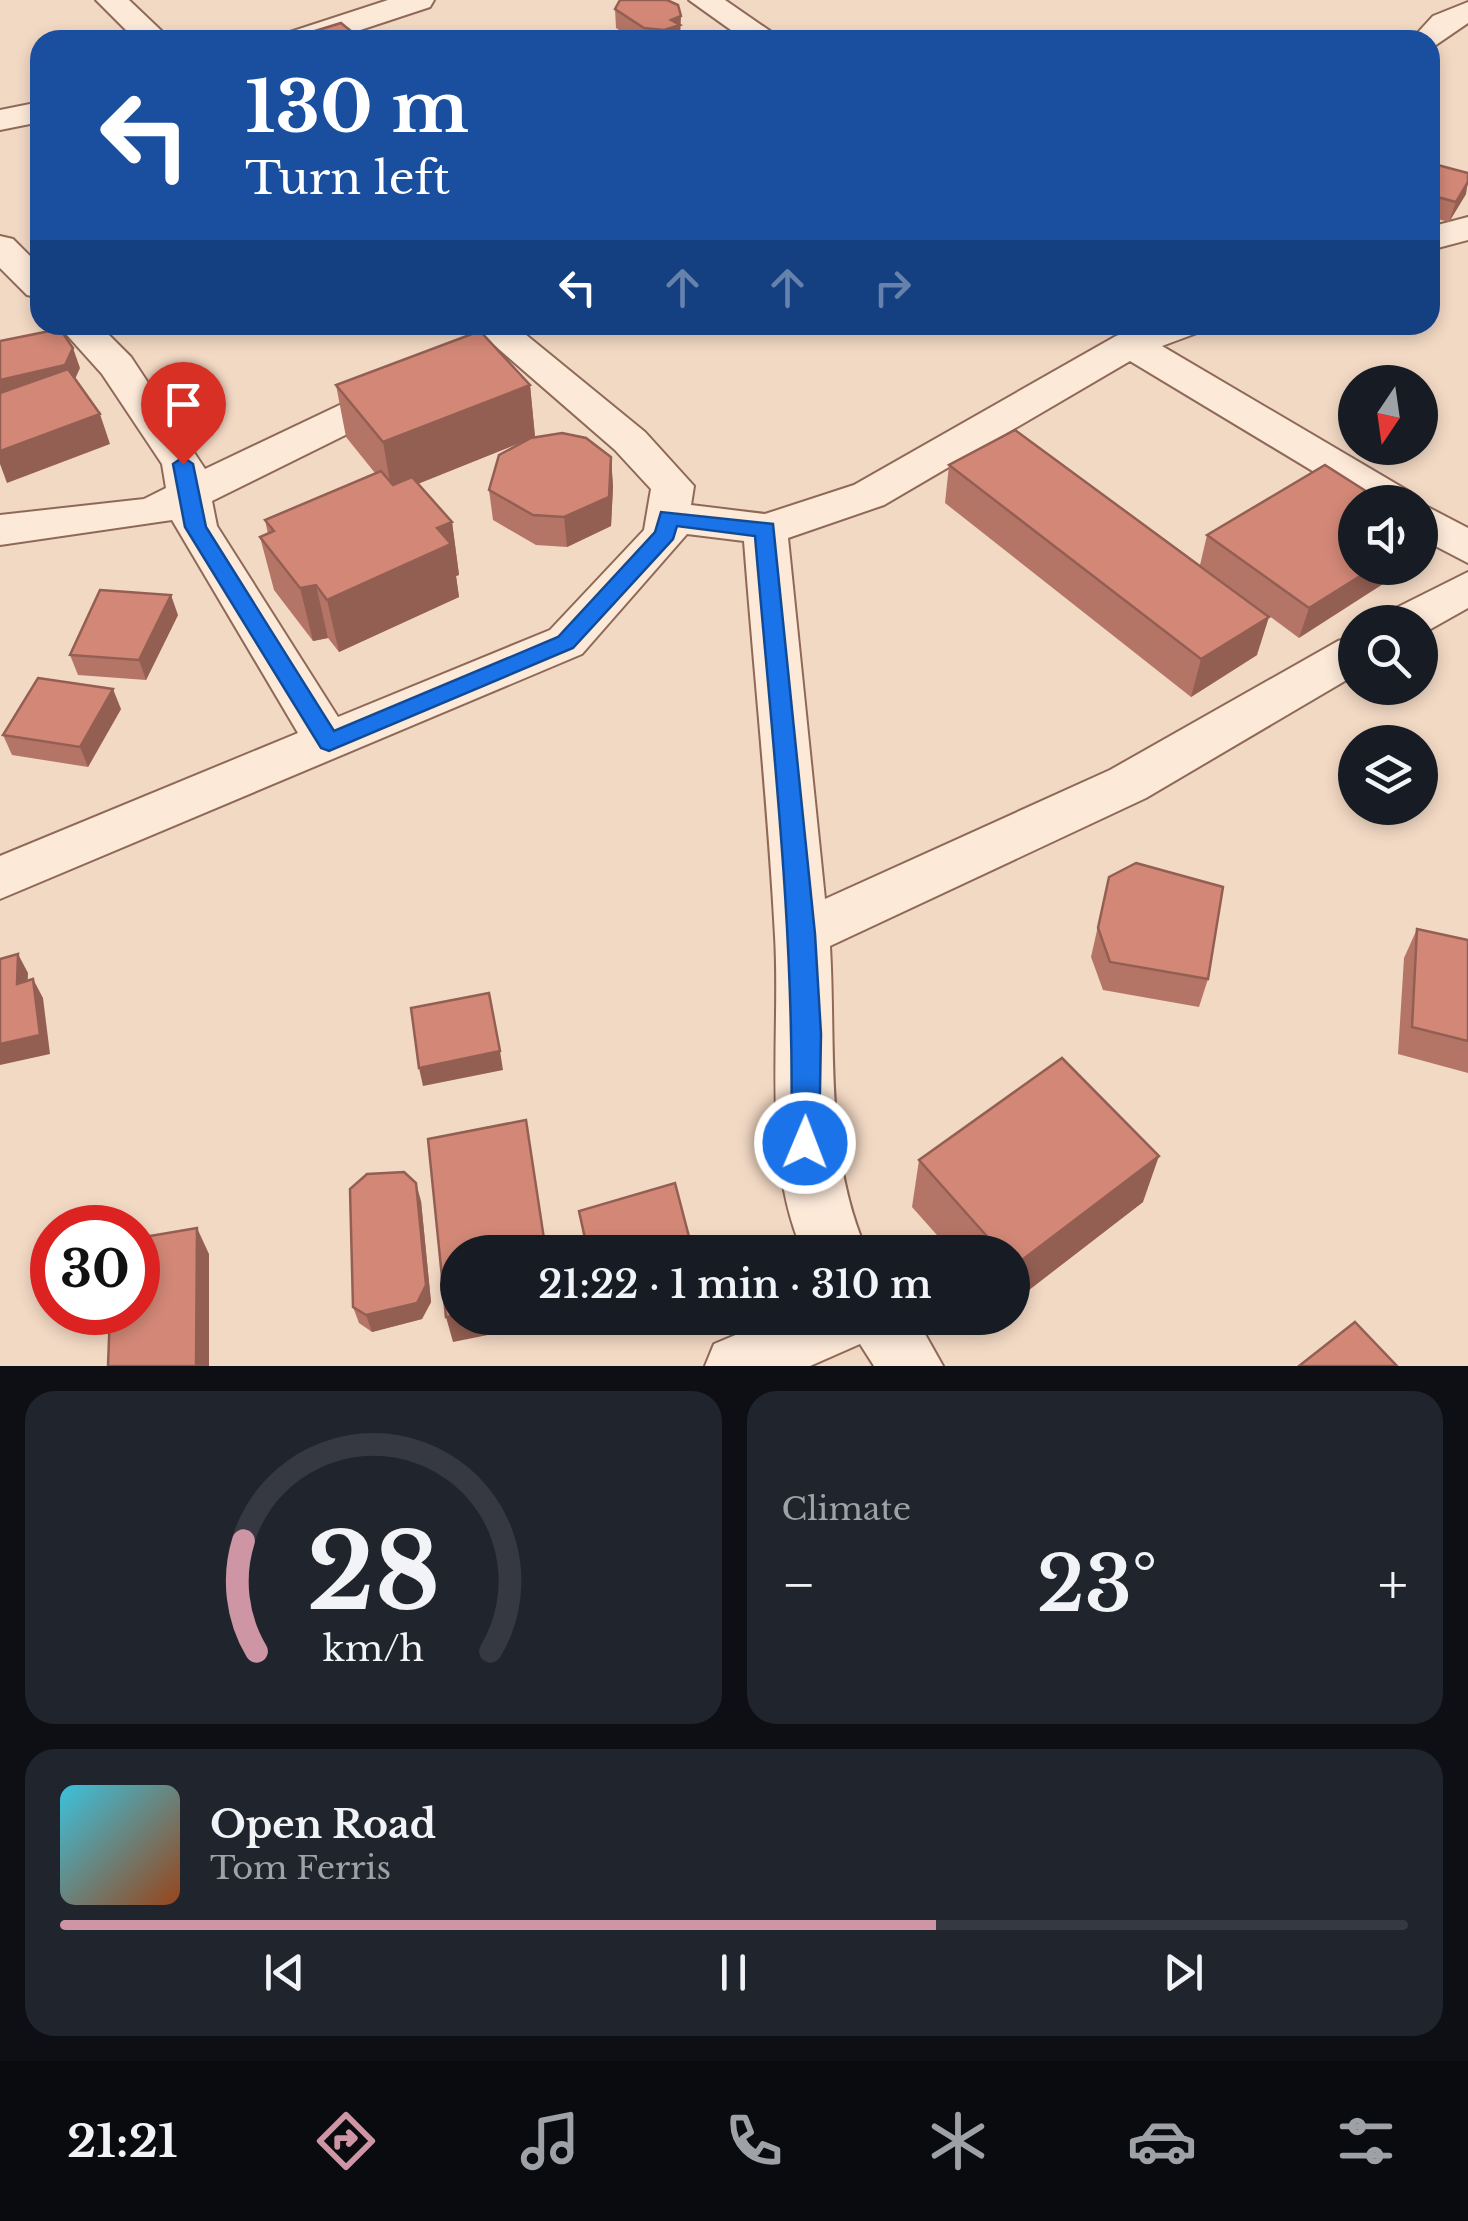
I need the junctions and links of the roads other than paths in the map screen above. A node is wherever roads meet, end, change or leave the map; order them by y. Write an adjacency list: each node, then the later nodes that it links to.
1 (110, 0): 5 (street)
2 (418, 0): 6 (street)
3 (704, 0): 7 (street)
4 (1468, 11): 8 (street)
5 (144, 30)
6 (328, 30)
7 (752, 30)
8 (1438, 30)
9 (30, 114): 10 (street)
10 (0, 120)
11 (1468, 228): 12 (street)
12 (1440, 237)
13 (0, 247): 14 (street)
14 (30, 278)
15 (87, 335): 20 (street)
16 (1155, 335): 18 (street)
17 (490, 344): 20 (street); 21 (street)
18 (1130, 344): 19 (street); 22 (street)
19 (1366, 485)
20 (190, 496): 24 (street); 29 (street)
21 (668, 517): 22 (street); 29 (street)
22 (765, 529): 31 (street)
23 (1438, 529): 25 (street)
24 (0, 530)
25 (1468, 548)
26 (1468, 588): 27 (street)
27 (1438, 605)
28 (1338, 663): 31 (street)
29 (329, 742): 30 (street)
30 (0, 878)
31 (802, 934): 32 (street)
32 (827, 1235)
33 (808, 1335): 35 (street)
34 (890, 1335): 36 (street)
35 (736, 1366)
36 (911, 1366)

